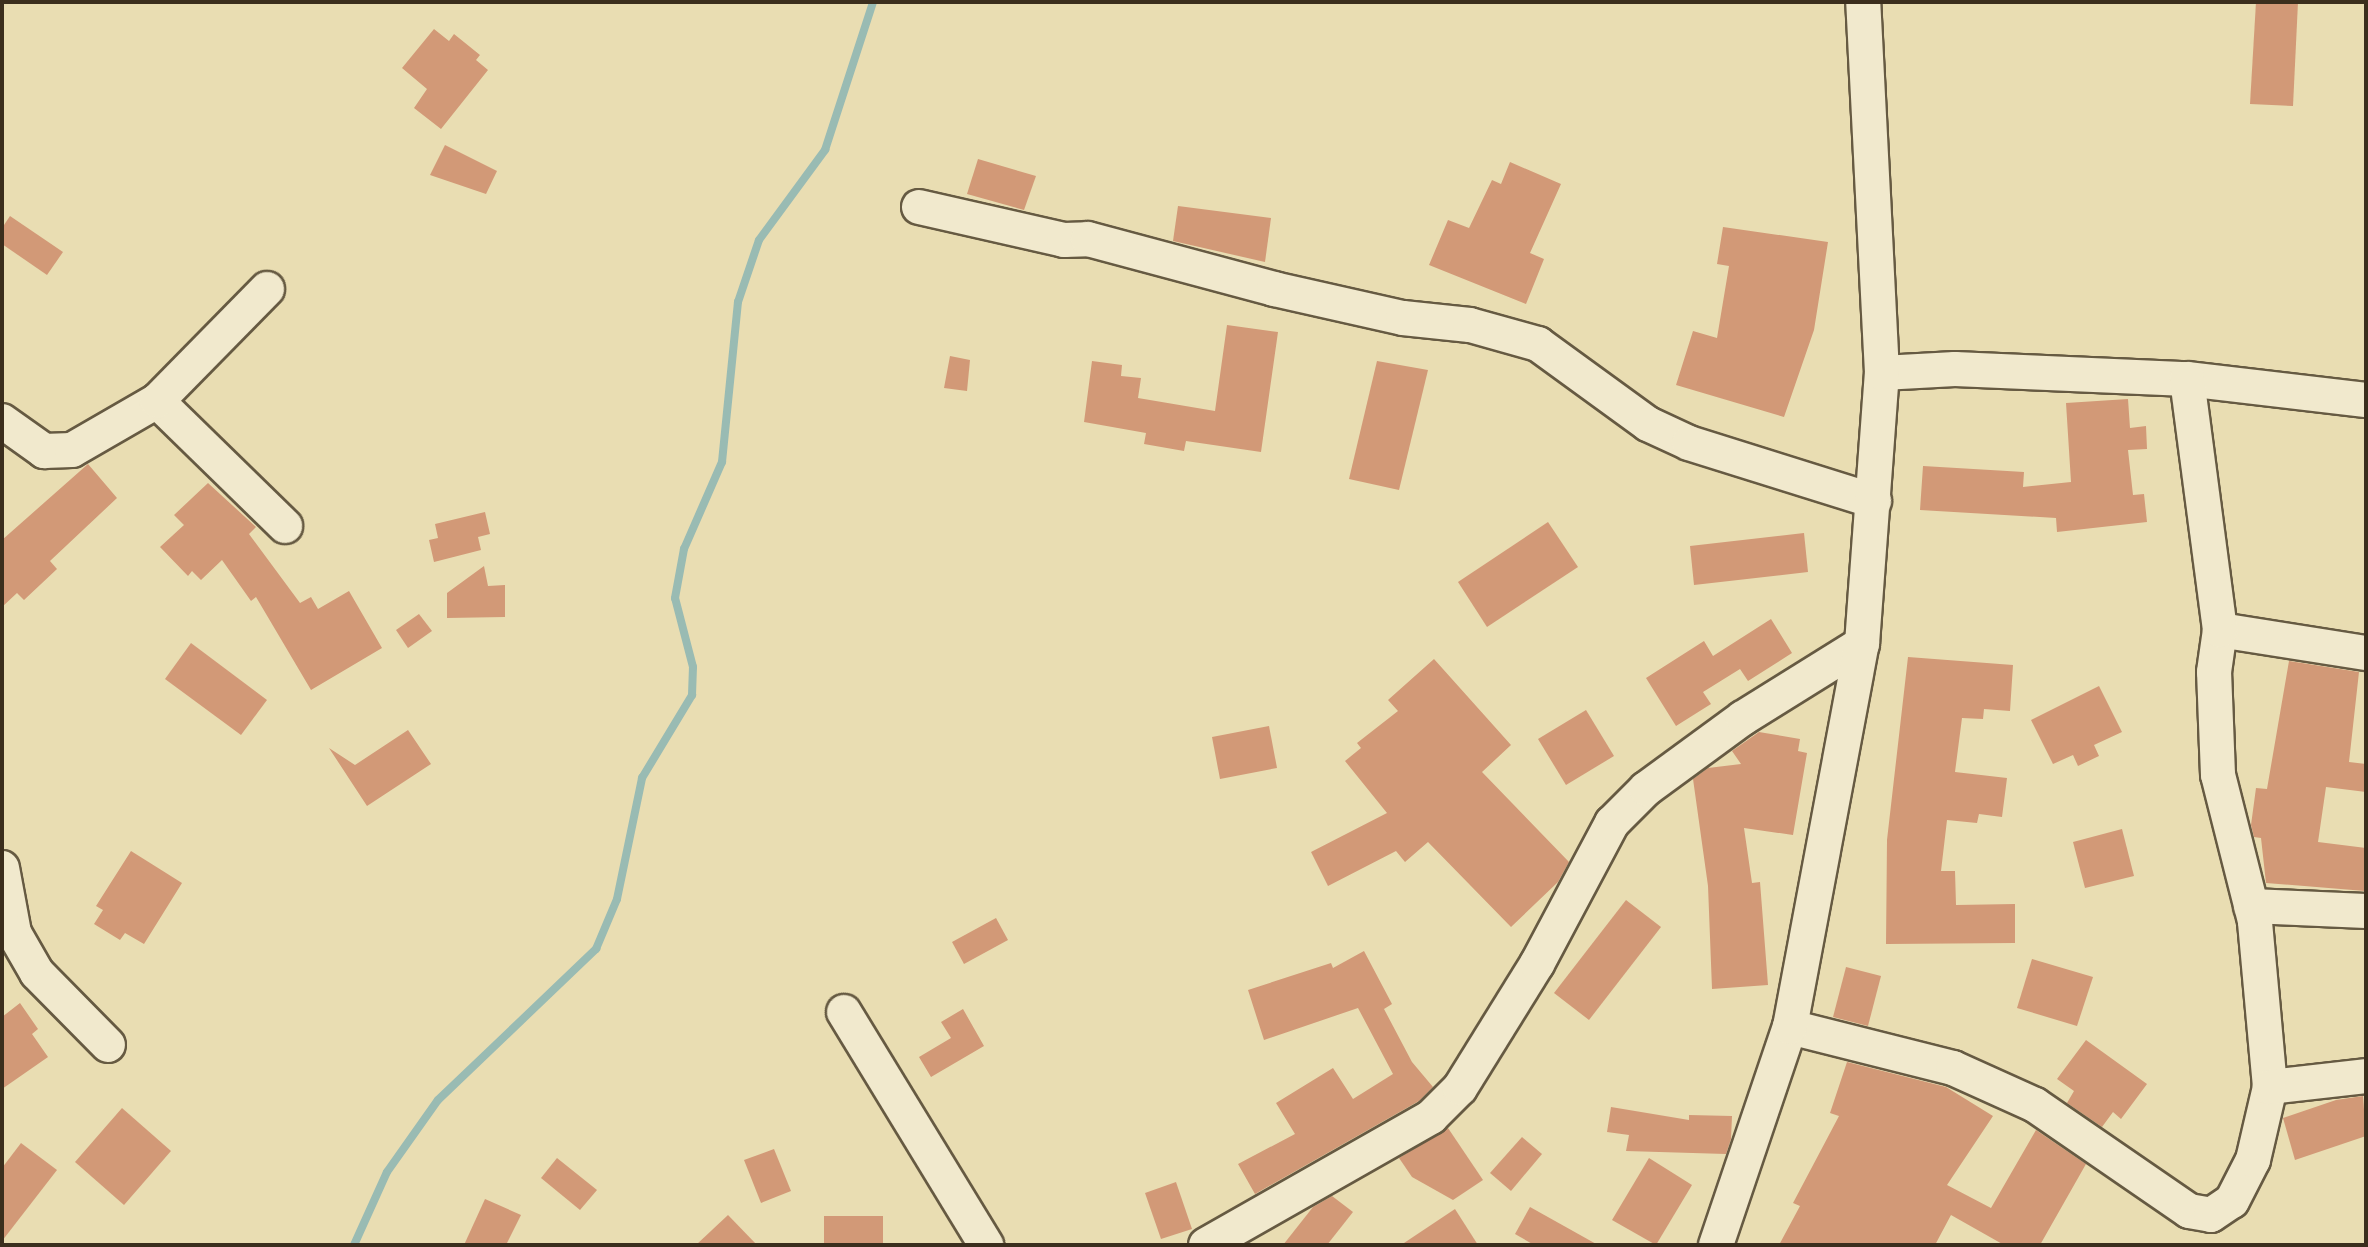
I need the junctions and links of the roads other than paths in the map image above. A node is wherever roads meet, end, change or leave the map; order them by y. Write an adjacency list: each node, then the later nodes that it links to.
1 (1863, 2): 4 (street)
2 (919, 207): 9 (street)
3 (267, 289): 7 (street)
4 (1882, 373): 5 (street); 9 (street)
5 (2187, 379): 6 (street); 11 (street)
6 (2366, 400)
7 (157, 401): 8 (street); 10 (street)
8 (2, 421)
9 (1874, 501): 12 (street)
10 (285, 526)
11 (2220, 630): 13 (street); 15 (street)
12 (1862, 644): 18 (street); 23 (street)
13 (2366, 653)
14 (2, 868): 19 (street)
15 (2251, 906): 16 (street); 21 (street)
16 (2366, 911)
17 (844, 1012): 22 (street)
18 (1790, 1027): 21 (street); 24 (street)
19 (108, 1045)
20 (2366, 1076): 21 (street)
21 (2270, 1087)
22 (986, 1245)
23 (1206, 1245)
24 (1716, 1245)

